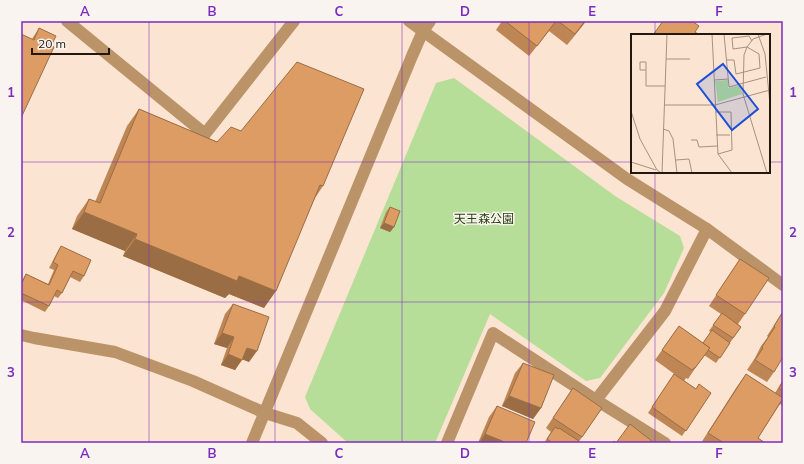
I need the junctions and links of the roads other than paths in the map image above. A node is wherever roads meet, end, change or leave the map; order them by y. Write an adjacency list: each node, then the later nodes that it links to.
1 (67, 21): 2 (street)
2 (294, 21)
3 (410, 21): 4 (street)
4 (426, 26): 5 (street); 9 (street)
5 (707, 229): 6 (street); 8 (street)
6 (783, 285)
7 (21, 334): 9 (street)
8 (596, 400): 12 (street); 13 (street)
9 (265, 412): 10 (street); 11 (street)
10 (252, 443)
11 (322, 443)
12 (447, 443)
13 (664, 443)

